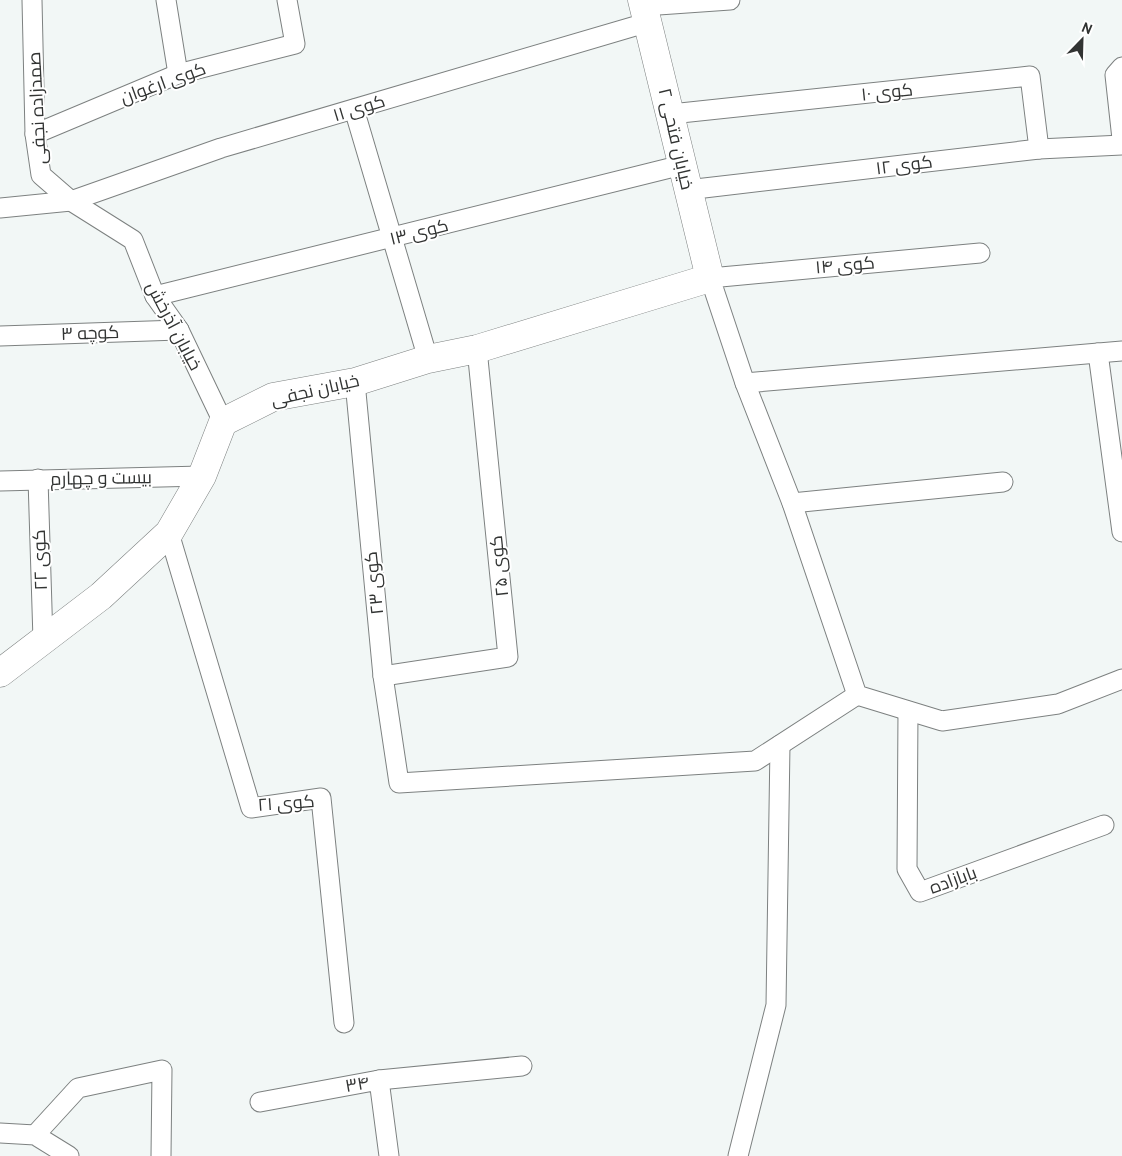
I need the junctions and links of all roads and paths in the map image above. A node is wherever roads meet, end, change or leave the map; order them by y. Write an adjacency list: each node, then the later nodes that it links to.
1 (32, 0): 10 (street, صمدزاده نجفی)
2 (166, 0): 7 (street)
3 (287, 0): 7 (street, کوی ارغوان)
4 (730, 0): 5 (street, کوی ۱۱)
5 (645, 9): 8 (street, کوی ۱۱); 9 (street, خیابان فتحی ۲)
6 (1122, 67): 11 (street)
7 (178, 74): 10 (street, کوی ارغوان)
8 (354, 109): 15 (street, کوی ۱۱); 17 (street)
9 (671, 114): 13 (street, کوی ۱۰); 14 (street, خیابان فتحی ۲)
10 (36, 134): 15 (street, صمدزاده نجفی)
11 (1122, 138)
12 (1122, 145): 13 (street, کوی ۱۲)
13 (1039, 149): 14 (street, کوی ۱۲)
14 (684, 177): 17 (street, کوی ۱۳); 19 (street, خیابان فتحی ۲)
15 (71, 202): 16 (street, کوی ۱۱); 20 (street, خیابان آذرخش)
16 (0, 208)
17 (392, 239): 20 (street, کوی ۱۳); 26 (street)
18 (980, 253): 19 (street, کوی ۱۴)
19 (710, 278): 23 (street, خیابان نجفی); 28 (street)
20 (155, 296): 21 (street, خیابان آذرخش)
21 (179, 330): 22 (street, کوچه ۳); 29 (street, خیابان آذرخش)
22 (0, 336)
23 (477, 348): 26 (street, خیابان نجفی); 39 (street, کوی ۲۵)
24 (1122, 352): 25 (street)
25 (1098, 354): 28 (street); 35 (street)
26 (428, 359): 27 (street, خیابان نجفی)
27 (355, 382): 29 (street, خیابان نجفی); 39 (street, کوی ۲۳)
28 (745, 383): 34 (street)
29 (222, 422): 30 (street)
30 (202, 476): 31 (street, بیست و چهارم); 36 (street)
31 (38, 479): 32 (street, بیست و چهارم); 37 (street, کوی ۲۲)
32 (0, 482)
33 (1003, 482): 34 (street)
34 (792, 503): 41 (street)
35 (1122, 532)
36 (169, 533): 37 (street); 45 (street, کوی ۲۱)
37 (43, 640): 38 (street)
38 (0, 673)
39 (383, 676): 43 (street, کوی ۲۳)
40 (1122, 679): 42 (street)
41 (857, 695): 42 (street); 43 (street)
42 (908, 710): 44 (street, بابازاده)
43 (780, 745): 54 (street)
44 (1104, 825)
45 (344, 1023)
46 (522, 1066): 47 (street)
47 (379, 1080): 48 (street, ۳۴); 53 (street, ۳۴)
48 (260, 1102)
49 (0, 1133): 50 (street)
50 (35, 1134): 51 (street); 52 (street)
51 (69, 1156)
52 (161, 1156)
53 (389, 1156)
54 (738, 1156)

